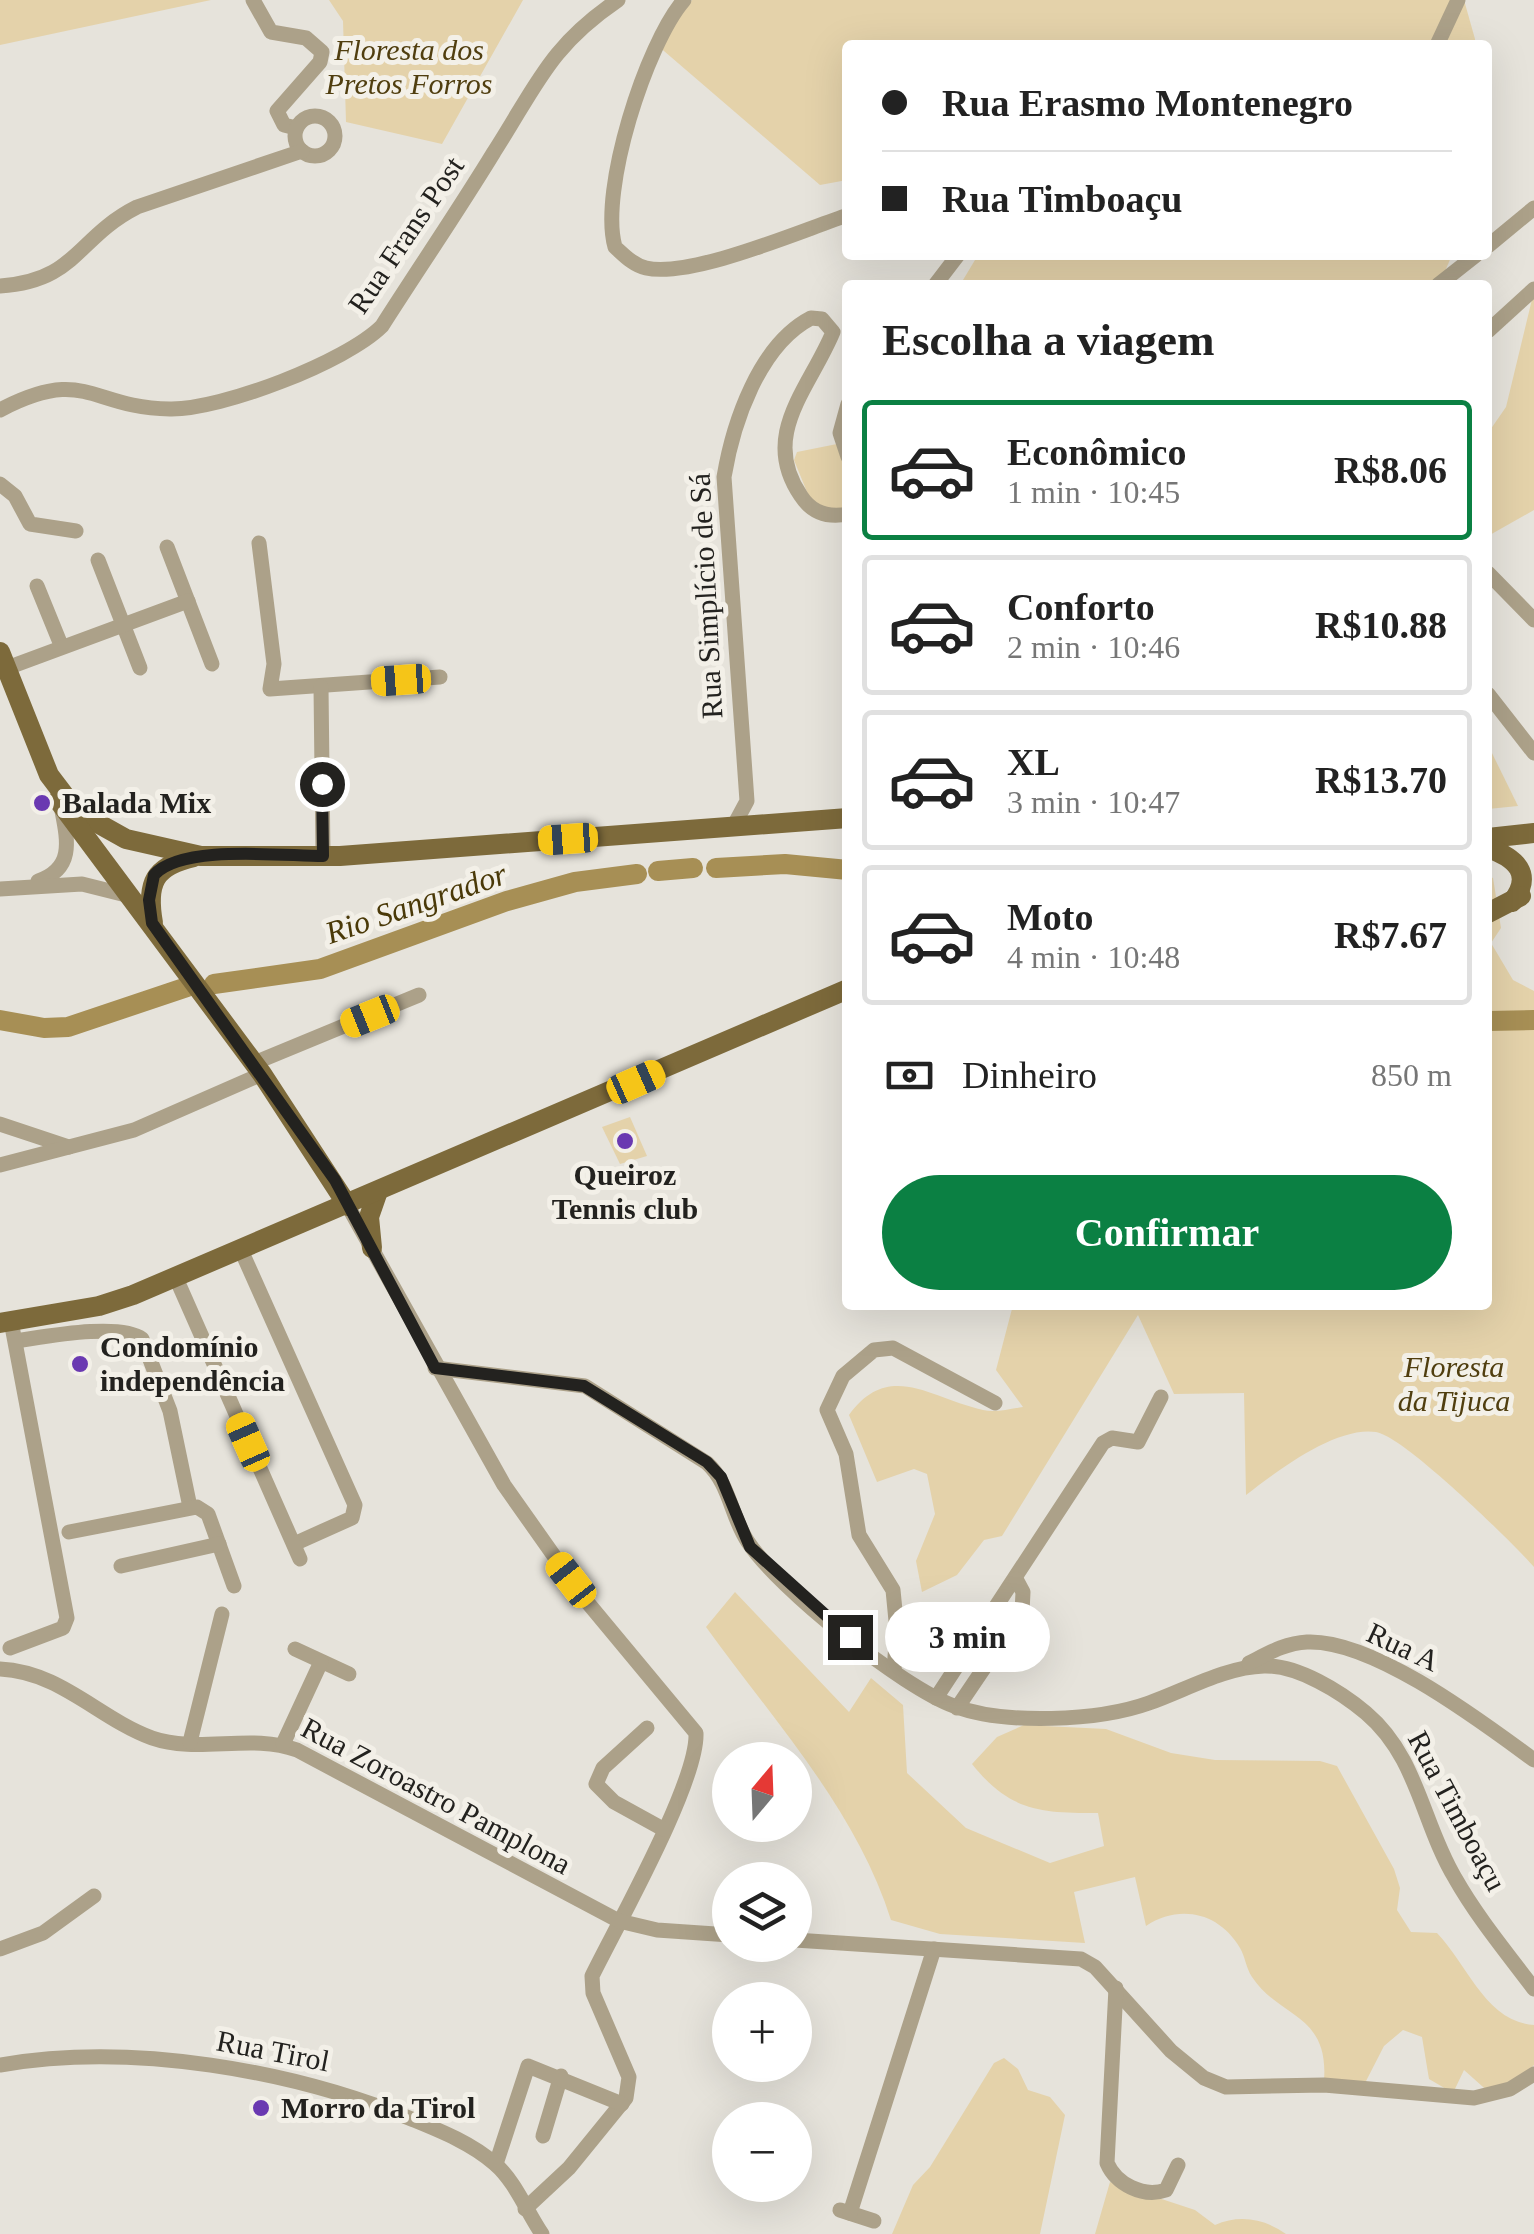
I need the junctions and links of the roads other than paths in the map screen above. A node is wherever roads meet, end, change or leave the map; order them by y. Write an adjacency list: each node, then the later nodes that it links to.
1 (253, 0): 6 (street)
2 (618, 0): 18 (street, Rua Frans Post)
3 (684, 0): 9 (street)
4 (1458, 0): 5 (street)
5 (1439, 40)
6 (296, 128): 7 (street); 7 (street)
7 (302, 152): 15 (street)
8 (1534, 208): 10 (street)
9 (842, 217)
10 (1492, 243)
11 (954, 260): 13 (street)
12 (1470, 260): 14 (street)
13 (938, 280)
14 (1444, 280)
15 (0, 286)
16 (1534, 289): 17 (street)
17 (1492, 327)
18 (0, 410)
19 (0, 484): 21 (street)
20 (842, 515): 39 (street, Rua Simplício de Sá)
21 (76, 531)
22 (259, 543): 35 (street)
23 (167, 546): 27 (street)
24 (98, 560): 29 (street)
25 (1492, 577): 28 (street)
26 (37, 586): 30 (street)
27 (188, 601): 29 (street); 32 (street)
28 (1534, 620)
29 (123, 622): 30 (street); 33 (street)
30 (62, 645): 31 (street)
31 (2, 659): 38 (main road)
32 (212, 664)
33 (140, 668)
34 (440, 678): 35 (street)
35 (321, 686): 48 (street)
36 (1492, 699): 37 (street)
37 (1534, 753)
38 (49, 774): 40 (main road); 47 (main road)
39 (747, 802): 42 (street); 43 (street)
40 (61, 806): 50 (street); 51 (main road)
41 (842, 818): 42 (main road)
42 (768, 824): 43 (main road)
43 (733, 826): 48 (main road)
44 (1534, 833): 45 (main road)
45 (1492, 838)
46 (1492, 850): 52 (main road)
47 (201, 856): 48 (main road); 54 (main road)
48 (323, 856)
49 (1534, 887): 52 (main road)
50 (8, 888): 51 (street)
51 (126, 895): 54 (main road)
52 (1512, 902): 53 (main road)
53 (1492, 910)
54 (152, 923): 57 (main road)
55 (842, 993): 62 (main road)
56 (419, 994): 57 (street)
57 (258, 1068): 59 (street); 61 (main road)
58 (0, 1124): 59 (street)
59 (69, 1146): 60 (street)
60 (0, 1164)
61 (335, 1180): 62 (main road); 63 (main road); 64 (main road)
62 (381, 1192): 63 (main road); 65 (main road)
63 (348, 1206): 64 (main road); 65 (street)
64 (302, 1224): 66 (main road)
65 (372, 1248): 71 (street)
66 (241, 1250): 67 (main road); 67 (street)
67 (176, 1278): 68 (main road)
68 (98, 1306): 69 (main road); 70 (street)
69 (9, 1333): 70 (street); 81 (street)
70 (109, 1334): 74 (street)
71 (435, 1368): 85 (street, Rua Timboaçu); 94 (street)
72 (1161, 1397): 78 (street)
73 (994, 1403): 85 (street)
74 (190, 1506): 75 (street); 76 (street)
75 (69, 1532)
76 (218, 1544): 77 (street); 79 (street)
77 (121, 1566)
78 (1016, 1579): 88 (street); 89 (street)
79 (234, 1586)
80 (222, 1614): 91 (street)
81 (10, 1648)
82 (296, 1649): 83 (street)
83 (321, 1662): 87 (street); 92 (street)
84 (0, 1669): 91 (street, Rua Zoroastro Pamplona)
85 (894, 1670): 88 (street, Rua Timboaçu)
86 (1236, 1670): 89 (street, Rua Timboaçu); 93 (street, Rua A); 102 (street, Rua Timboaçu)
87 (349, 1674)
88 (936, 1698): 89 (street, Rua Timboaçu)
89 (958, 1708)
90 (647, 1728): 94 (street)
91 (190, 1742): 92 (street, Rua Zoroastro Pamplona)
92 (283, 1744): 96 (street, Rua Zoroastro Pamplona)
93 (1534, 1760)
94 (663, 1829): 96 (street)
95 (94, 1896): 99 (street)
96 (619, 1921): 97 (street); 106 (street)
97 (712, 1934)
98 (812, 1941): 100 (street)
99 (0, 1949)
100 (934, 1949): 101 (street); 111 (street)
101 (1116, 1988): 104 (street); 109 (street)
102 (1534, 1989)
103 (0, 2065): 108 (street, Rua Tirol)
104 (1534, 2074)
105 (561, 2076): 106 (street); 107 (street); 108 (street)
106 (622, 2104): 110 (street)
107 (543, 2136)
108 (496, 2164): 110 (street, Rua Tirol)
109 (1178, 2166)
110 (526, 2209): 112 (street, Rua Tirol)
111 (874, 2221)
112 (542, 2234)

